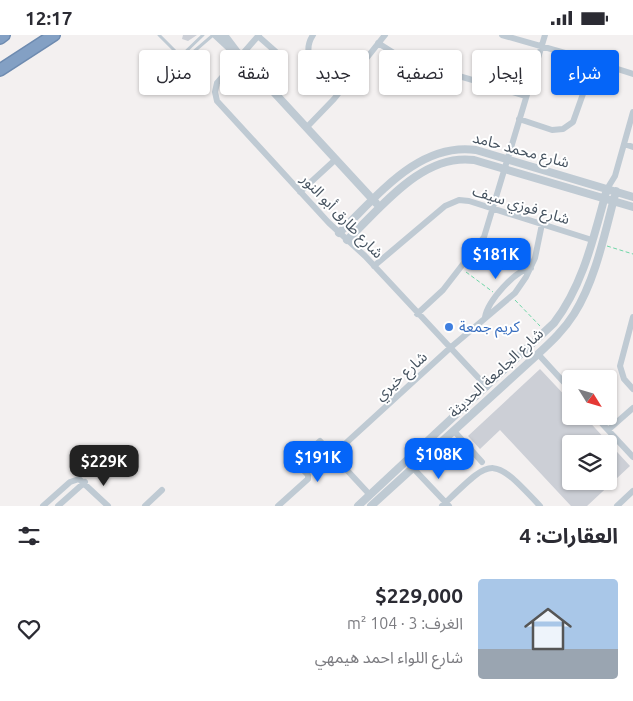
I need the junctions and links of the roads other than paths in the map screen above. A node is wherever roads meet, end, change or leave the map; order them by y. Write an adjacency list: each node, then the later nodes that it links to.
1 (4, 35): 12 (highway)
2 (54, 35): 26 (highway)
3 (159, 35): 15 (lane)
4 (205, 35): 10 (lane); 16 (lane)
5 (224, 35): 19 (street)
6 (313, 35): 22 (street)
7 (385, 35): 13 (street)
8 (502, 35): 14 (street)
9 (544, 35): 14 (street)
10 (212, 36): 17 (lane); 18 (street)
11 (259, 36): 20 (street); 21 (street)
12 (0, 38)
13 (378, 43): 24 (street); 32 (street)
14 (541, 46): 23 (street); 32 (street)
15 (172, 50)
16 (188, 50)
17 (197, 50)
18 (233, 50)
19 (236, 50)
20 (243, 50)
21 (274, 50)
22 (308, 50)
23 (555, 50)
24 (369, 55)
25 (619, 70): 27 (street)
26 (0, 71)
27 (633, 74)
28 (220, 79): 44 (street, شارع طارق أبو النور)
29 (277, 95): 35 (street)
30 (337, 95): 35 (street)
31 (583, 95): 34 (street)
32 (526, 96): 34 (street)
33 (633, 111): 36 (street, شارع الجامعة الحديثة)
34 (519, 119): 38 (street)
35 (307, 127): 39 (street)
36 (624, 144): 37 (street); 41 (street, شارع الجامعة الحديثة)
37 (633, 147)
38 (507, 158): 40 (street); 42 (street, شارع محمد حامد); 47 (street, شارع محمد حامد)
39 (336, 159): 44 (street); 47 (street)
40 (504, 168): 46 (street, شارع محمد حامد); 50 (street, شارع محمد حامد); 51 (street)
41 (615, 176): 42 (street, شارع الجامعة الحديثة); 43 (street, شارع الجامعة الحديثة)
42 (607, 189): 43 (street, شارع محمد حامد); 46 (street, شارع الجامعة الحديثة)
43 (616, 191): 45 (street, شارع محمد حامد); 48 (street, شارع الجامعة الحديثة)
44 (300, 192): 53 (street, شارع طارق أبو النور)
45 (633, 197)
46 (605, 199): 48 (street, شارع محمد حامد); 55 (street, شارع الجامعة الحديثة)
47 (374, 200): 50 (street); 53 (street, شارع محمد حامد)
48 (613, 201): 49 (street, شارع محمد حامد); 62 (street, شارع الجامعة الحديثة)
49 (633, 207)
50 (381, 208): 54 (street, شارع محمد حامد)
51 (493, 208): 52 (street, شارع فوزي سيف); 56 (street, شارع فوزي سيف); 59 (street)
52 (542, 224): 55 (street, شارع فوزي سيف); 57 (street, شارع خيري)
53 (339, 233): 54 (street, شارع طارق أبو النور)
54 (347, 240): 56 (street, شارع طارق أبو النور)
55 (592, 240): 58 (street, شارع الجامعة الحديثة)
56 (374, 266): 59 (street, شارع طارق أبو النور)
57 (531, 268): 60 (street, شارع خيري); 60 (street, شارع خيري)
58 (562, 313): 62 (street); 66 (street, شارع الجامعة الحديثة)
59 (417, 314): 63 (street, شارع طارق أبو النور)
60 (485, 317): 63 (street, شارع خيري)
61 (633, 317): 67 (street)
62 (570, 320): 64 (street, شارع الجامعة الحديثة)
63 (450, 348): 66 (street, شارع طارق أبو النور); 72 (street, شارع خيري)
64 (538, 354): 65 (street); 70 (street, شارع الجامعة الحديثة)
65 (562, 380)
66 (487, 387): 79 (street, شارع الجامعة الحديثة)
67 (633, 389)
68 (633, 408): 71 (street)
69 (603, 425): 71 (street)
70 (454, 431): 74 (street); 75 (street, شارع الجامعة الحديثة)
71 (608, 431): 73 (street)
72 (334, 455): 79 (street); 85 (street)
73 (633, 457)
74 (482, 462)
75 (413, 467): 80 (street); 87 (street, شارع الجامعة الحديثة)
76 (84, 482): 81 (street); 82 (street); 83 (street)
77 (162, 490): 84 (street)
78 (633, 491): 89 (street)
79 (370, 495): 86 (street, شارع الجامعة الحديثة)
80 (445, 505): 88 (street)
81 (43, 506)
82 (58, 506)
83 (108, 506)
84 (144, 506)
85 (278, 506)
86 (358, 506)
87 (371, 506)
88 (540, 506)
89 (617, 506)

